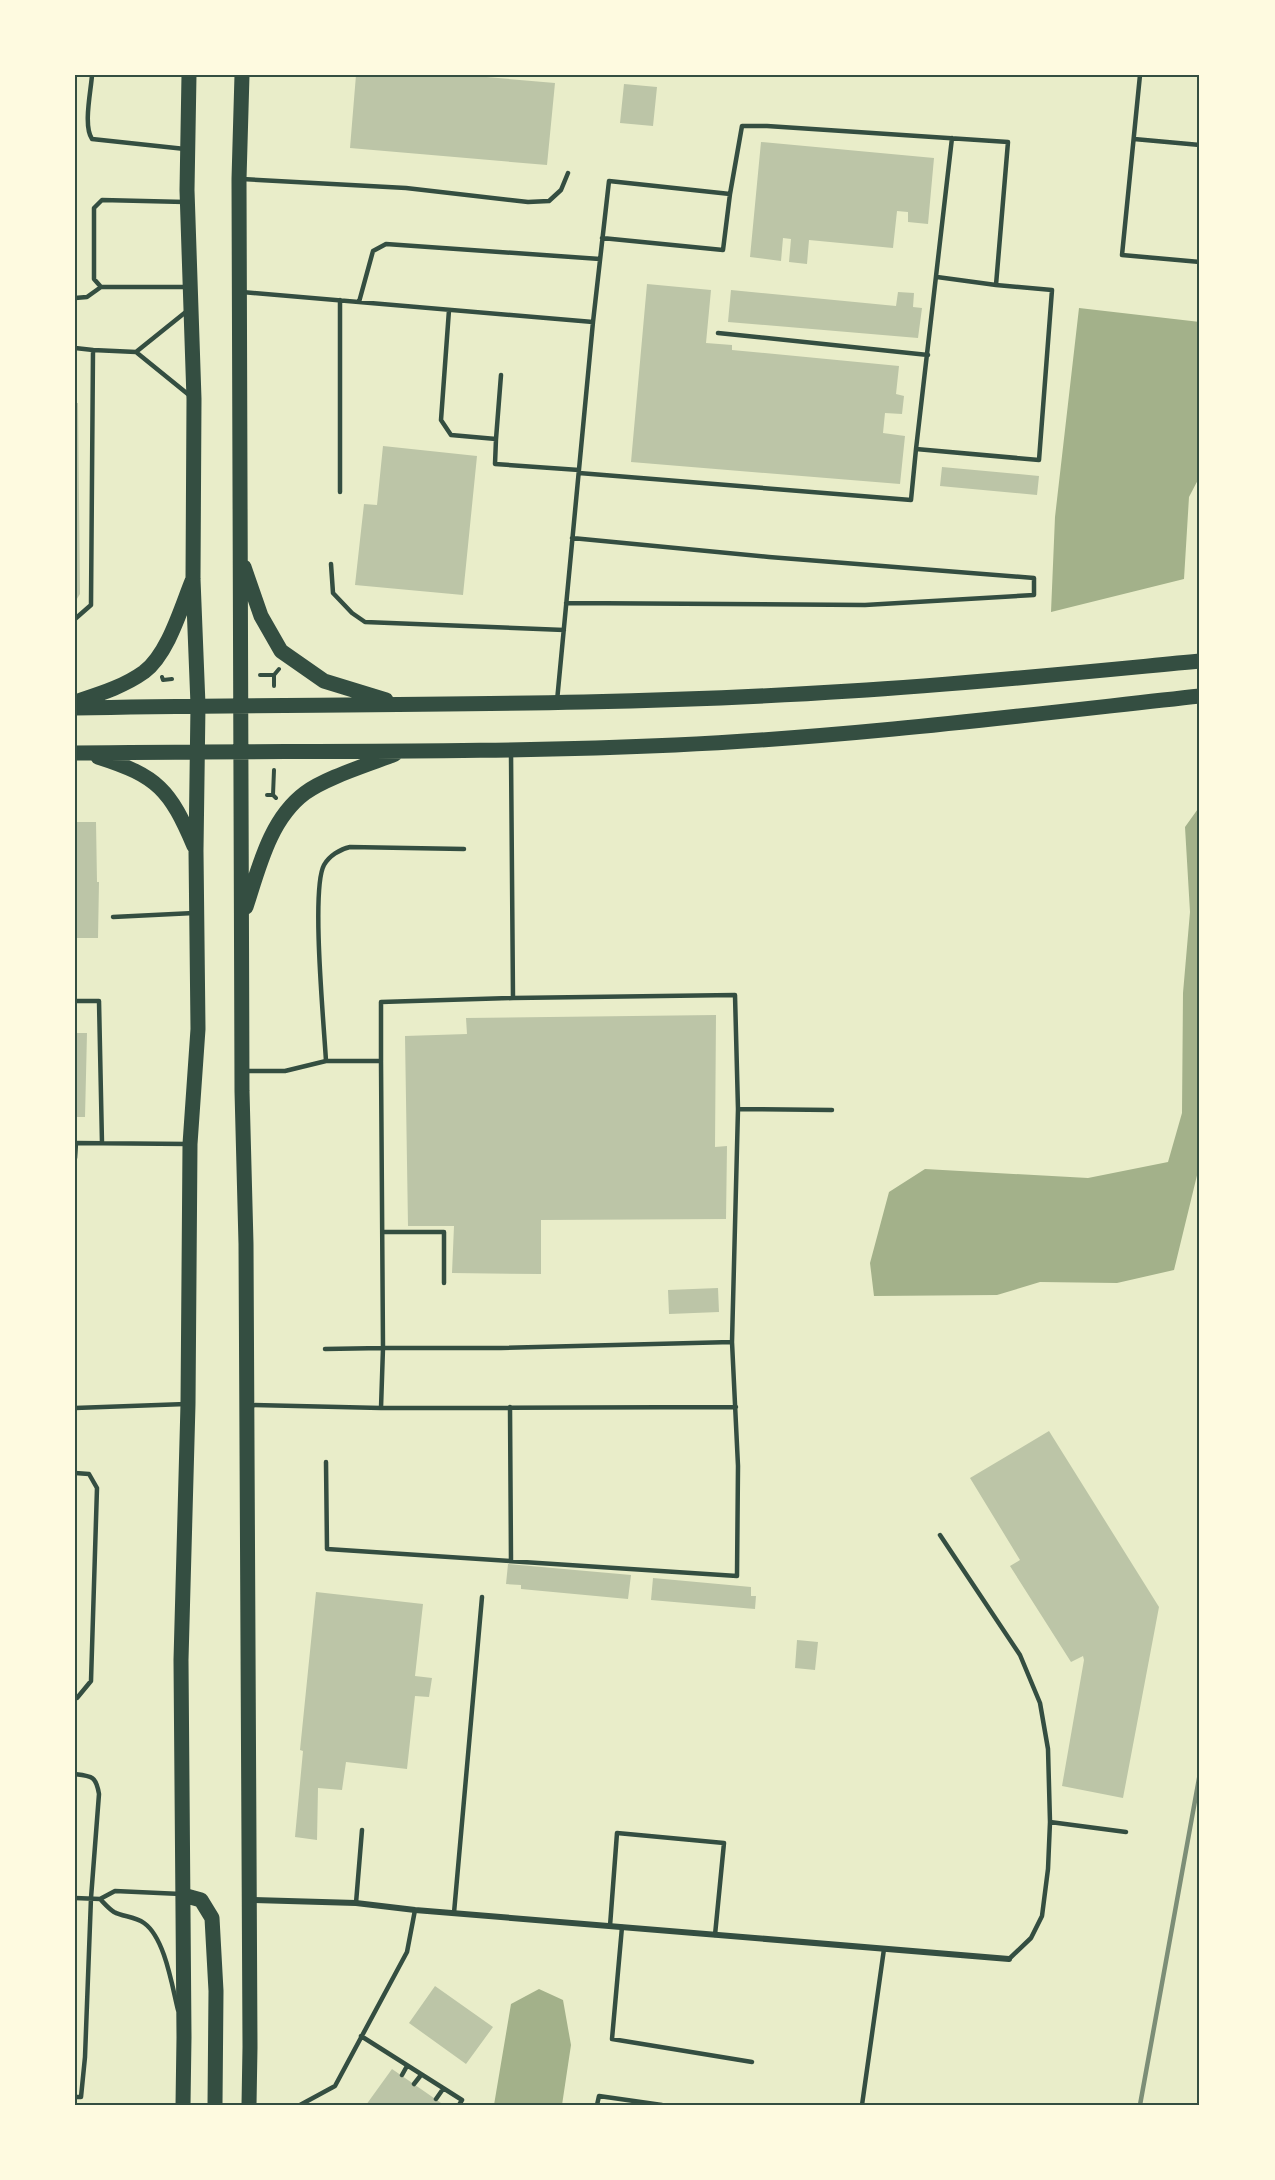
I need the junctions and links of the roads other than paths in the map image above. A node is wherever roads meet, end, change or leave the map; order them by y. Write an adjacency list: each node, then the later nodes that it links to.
1 (92, 75): 8 (lane)
2 (189, 75): 8 (main road)
3 (242, 75): 10 (main road)
4 (1140, 75): 6 (lane)
5 (952, 138): 11 (lane); 16 (lane); 17 (lane)
6 (1134, 139): 7 (lane); 15 (lane)
7 (1200, 145)
8 (188, 149): 12 (main road)
9 (568, 172): 10 (lane)
10 (239, 179): 20 (main road)
11 (730, 194): 13 (lane); 13 (lane)
12 (187, 202): 18 (lane); 19 (main road)
13 (602, 238): 14 (lane)
14 (600, 259): 23 (lane); 26 (lane)
15 (1200, 262)
16 (937, 277): 17 (lane); 31 (lane)
17 (996, 285): 35 (lane)
18 (101, 287): 19 (lane); 21 (lane)
19 (190, 287): 24 (main road)
20 (239, 292): 22 (lane); 39 (main road)
21 (75, 298)
22 (340, 300): 23 (lane); 37 (lane)
23 (360, 302): 25 (lane)
24 (190, 308): 30 (lane); 33 (main road)
25 (449, 310): 26 (lane); 34 (lane)
26 (593, 322): 36 (lane)
27 (718, 333): 31 (lane)
28 (75, 348): 29 (lane)
29 (93, 350): 30 (lane); 43 (lane)
30 (136, 352): 33 (lane)
31 (928, 355): 35 (lane)
32 (501, 375): 34 (lane)
33 (194, 399): 41 (main road)
34 (496, 439): 36 (lane)
35 (916, 449): 36 (lane)
36 (579, 471): 38 (lane)
37 (340, 492)
38 (572, 538): 42 (lane); 42 (lane)
39 (240, 553): 50 (main road); 51 (main road)
40 (331, 564): 44 (lane)
41 (194, 579): 47 (main road); 49 (main road)
42 (566, 603): 44 (lane)
43 (75, 619)
44 (564, 630): 48 (lane)
45 (1200, 661): 48 (main road)
46 (1200, 696): 54 (main road)
47 (75, 702)
48 (557, 702): 51 (main road)
49 (198, 705): 50 (main road); 52 (main road); 56 (main road)
50 (240, 705): 51 (main road); 55 (main road)
51 (400, 705)
52 (75, 708)
53 (404, 750): 54 (main road); 55 (main road); 62 (main road)
54 (511, 750): 63 (lane)
55 (240, 751): 56 (main road); 62 (main road)
56 (198, 752): 57 (main road); 59 (main road)
57 (81, 753): 59 (main road)
58 (464, 849): 65 (lane)
59 (196, 851): 60 (main road)
60 (197, 913): 61 (lane); 72 (main road)
61 (113, 917)
62 (241, 921): 67 (main road)
63 (513, 998): 66 (lane); 68 (lane)
64 (75, 1001): 71 (lane)
65 (326, 1061): 66 (lane); 67 (lane)
66 (381, 1061): 74 (lane)
67 (242, 1071): 80 (main road)
68 (738, 1109): 69 (lane); 76 (lane)
69 (832, 1110)
70 (75, 1143): 71 (lane); 73 (lane)
71 (102, 1143): 72 (lane)
72 (190, 1144): 79 (main road)
73 (75, 1158)
74 (382, 1232): 75 (lane); 77 (lane)
75 (444, 1283)
76 (732, 1342): 77 (lane); 82 (lane)
77 (383, 1348): 78 (lane); 84 (lane)
78 (325, 1349)
79 (188, 1404): 83 (lane); 95 (main road)
80 (247, 1405): 84 (lane); 99 (main road)
81 (510, 1407): 82 (lane); 84 (lane); 88 (lane)
82 (736, 1407): 88 (lane)
83 (75, 1408)
84 (381, 1408)
85 (326, 1462): 88 (lane)
86 (75, 1473): 90 (lane)
87 (940, 1534): 92 (lane)
88 (511, 1562)
89 (482, 1597): 102 (lane)
90 (75, 1698)
91 (75, 1774): 97 (lane)
92 (1050, 1822): 94 (lane); 107 (lane)
93 (362, 1830): 100 (lane)
94 (1126, 1832)
95 (183, 1894): 98 (lane); 109 (main road); 122 (main road)
96 (75, 1898): 97 (lane)
97 (91, 1898): 98 (lane); 117 (lane)
98 (100, 1899): 109 (lane)
99 (249, 1900): 100 (street); 123 (main road)
100 (356, 1903): 101 (street)
101 (415, 1910): 102 (street); 108 (lane)
102 (454, 1913): 103 (street)
103 (610, 1926): 104 (street); 105 (lane)
104 (622, 1927): 105 (street); 110 (lane)
105 (715, 1935): 106 (street)
106 (884, 1949): 107 (street); 129 (lane)
107 (1009, 1959)
108 (361, 2036): 111 (lane); 119 (lane)
109 (184, 2037): 121 (main road)
110 (752, 2061)
111 (407, 2066): 112 (lane); 113 (lane)
112 (421, 2074): 114 (lane); 115 (lane)
113 (402, 2075)
114 (414, 2084)
115 (443, 2089): 118 (lane); 126 (lane)
116 (75, 2097): 117 (lane)
117 (81, 2097): 120 (lane)
118 (436, 2099)
119 (310, 2100): 124 (lane); 125 (lane)
120 (81, 2105)
121 (183, 2105)
122 (215, 2105)
123 (249, 2105)
124 (300, 2105)
125 (316, 2105)
126 (459, 2105)
127 (597, 2105): 128 (lane)
128 (662, 2105)
129 (862, 2105)

